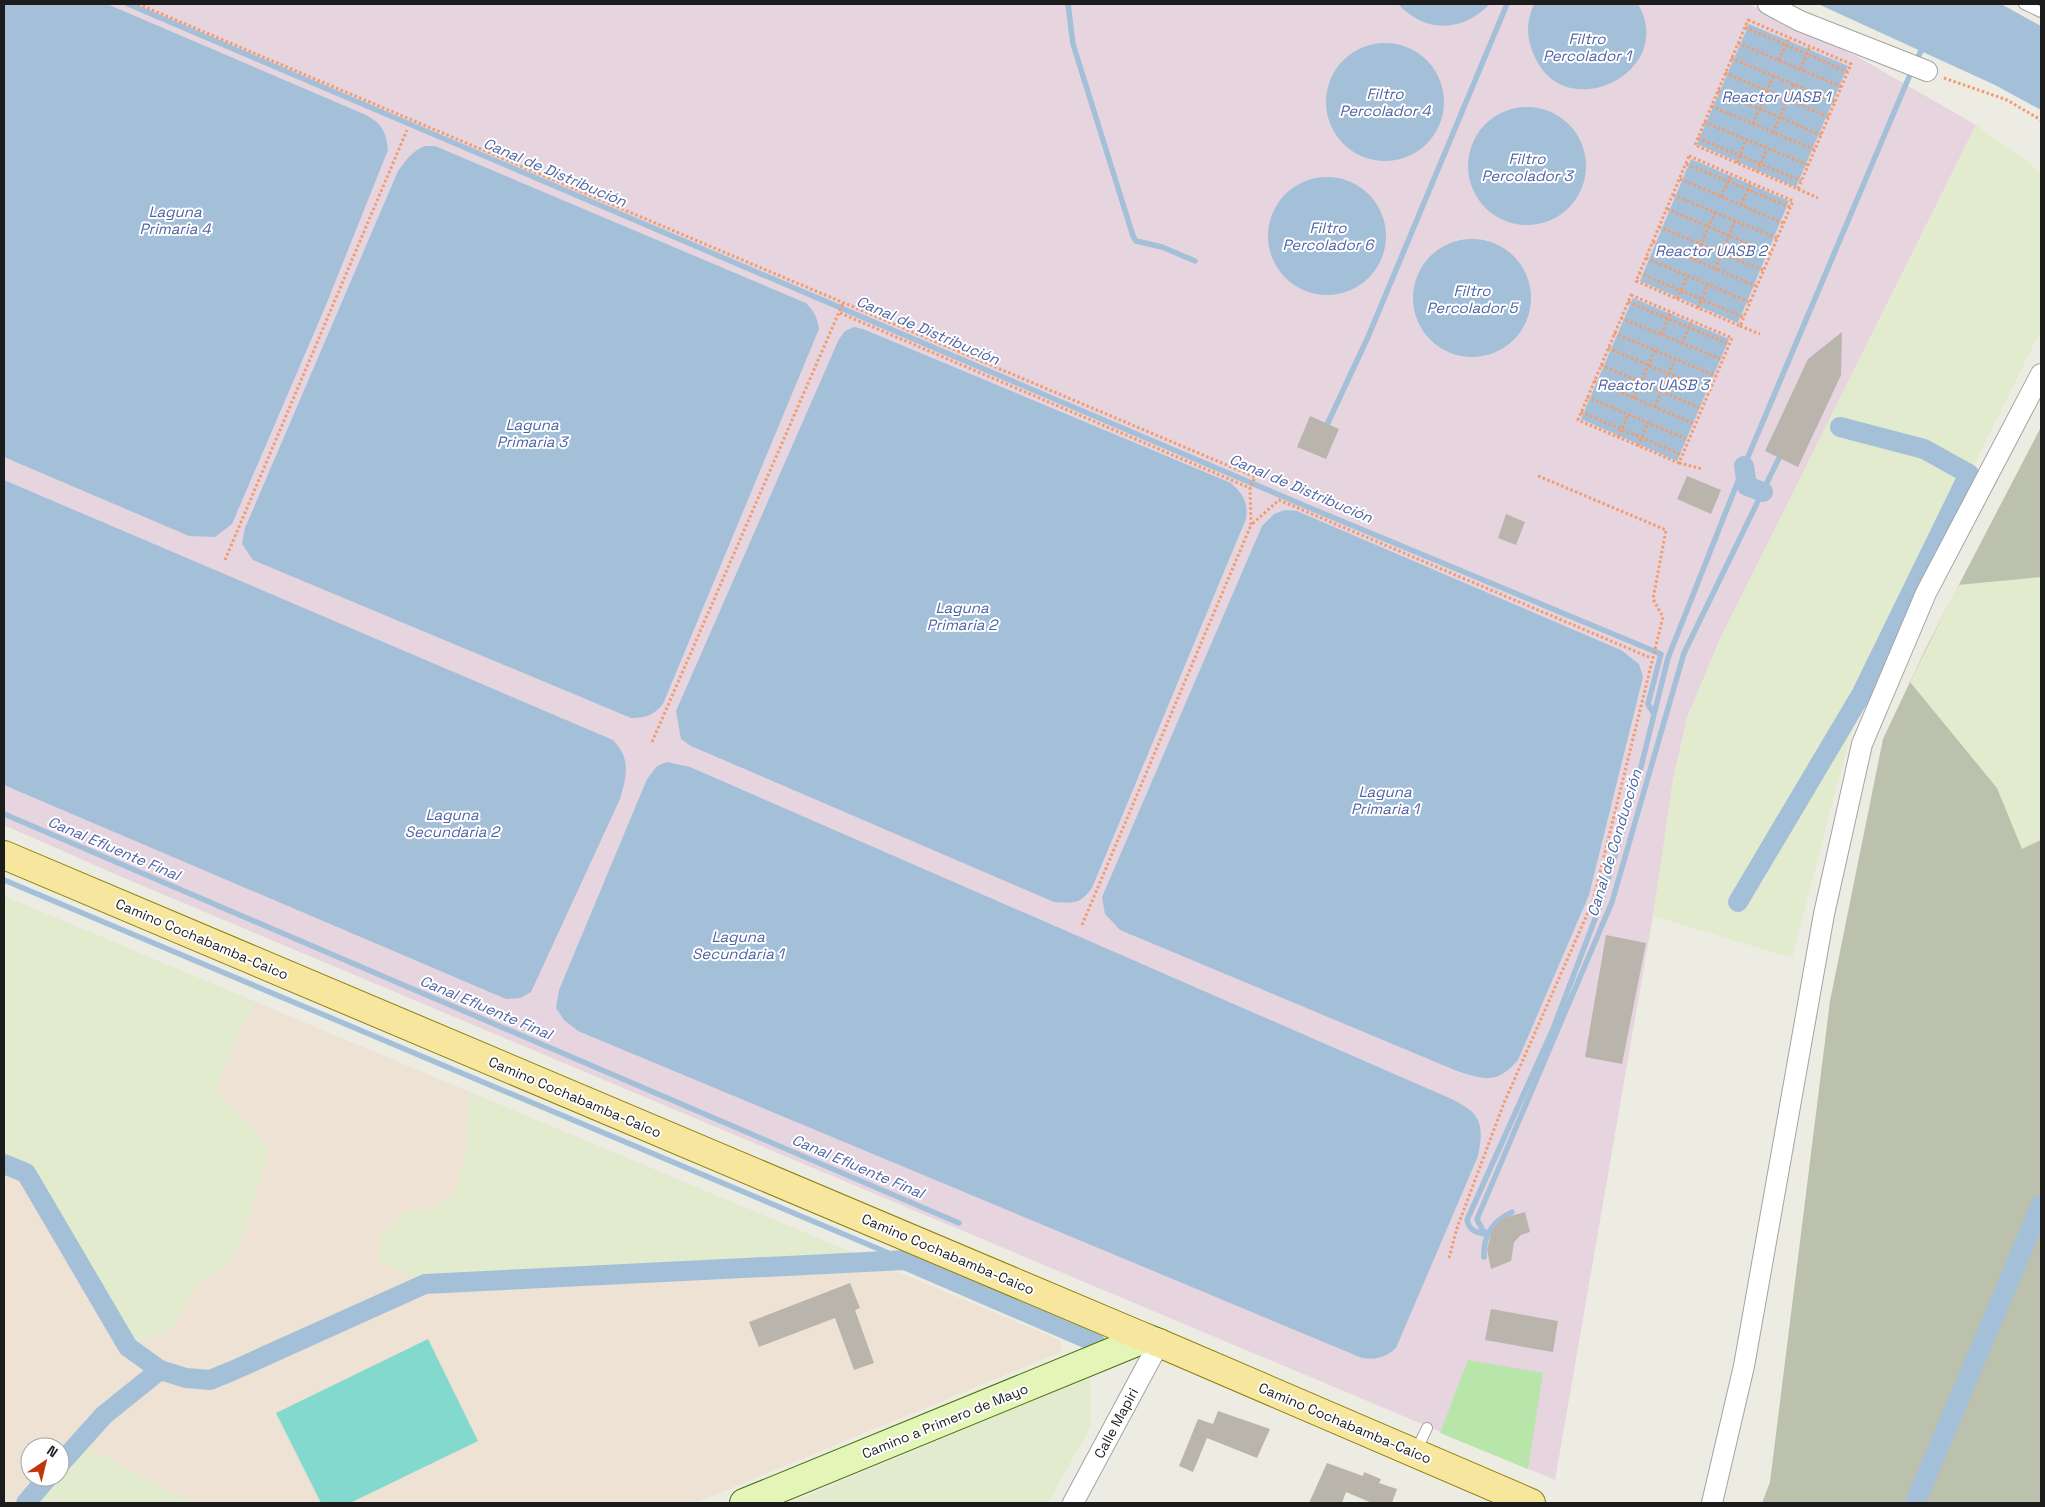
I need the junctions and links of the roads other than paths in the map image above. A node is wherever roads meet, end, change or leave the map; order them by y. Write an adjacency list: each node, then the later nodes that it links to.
1 (1768, 4): 4 (street)
2 (2024, 4): 3 (lane)
3 (2041, 12)
4 (1927, 71)
5 (2041, 374): 13 (street)
6 (4, 855): 7 (main road, Camino Cochabamba-Caico)
7 (1153, 1341): 9 (main road, Camino Cochabamba-Caico); 10 (main road, Camino a Primero de Mayo); 11 (street, Calle Mapiri)
8 (1427, 1428): 9 (lane)
9 (1415, 1454): 12 (main road, Camino Cochabamba-Caico)
10 (744, 1503)
11 (1073, 1503)
12 (1531, 1503)
13 (1712, 1503)

